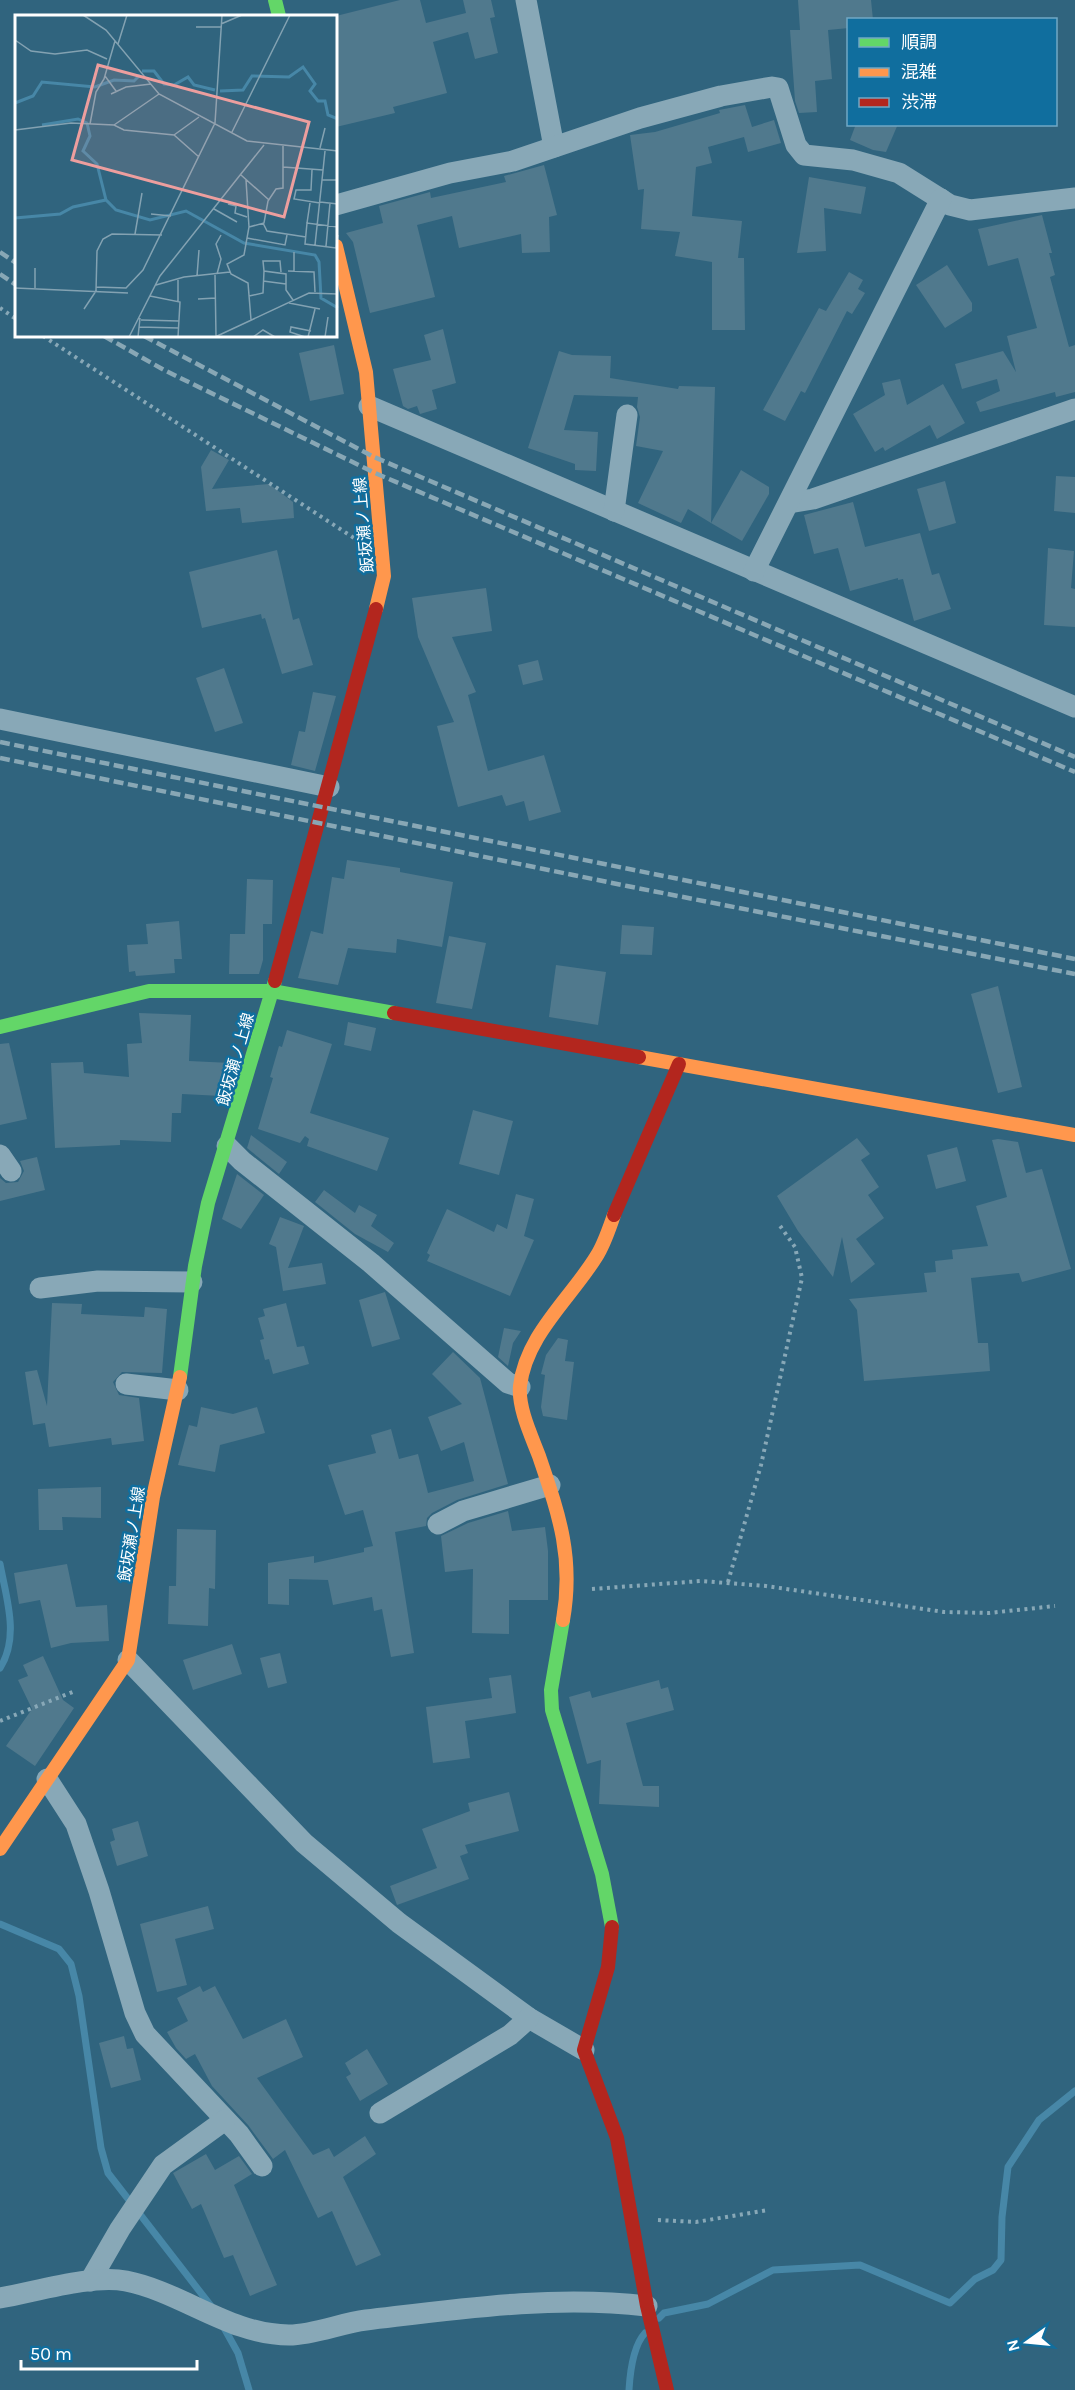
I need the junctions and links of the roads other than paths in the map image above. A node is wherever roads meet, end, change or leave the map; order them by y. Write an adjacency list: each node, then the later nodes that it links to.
1 (275, 0): 3 (street)
2 (526, 0): 4 (street)
3 (279, 15)
4 (554, 147): 6 (street); 7 (street)
5 (1075, 198): 6 (street)
6 (940, 199): 12 (street)
7 (338, 204)
8 (338, 254): 9 (street, 飯坂瀬ノ上線)
9 (369, 406): 13 (street); 17 (street, 飯坂瀬ノ上線)
10 (1075, 409): 12 (street)
11 (627, 415): 13 (street)
12 (789, 503): 14 (street)
13 (614, 511): 14 (street)
14 (754, 571): 15 (street)
15 (1075, 707)
16 (0, 719): 17 (street)
17 (329, 787): 18 (street, 飯坂瀬ノ上線)
18 (272, 991): 19 (street); 20 (street); 22 (street, 飯坂瀬ノ上線)
19 (0, 1027)
20 (679, 1064): 21 (street); 26 (street)
21 (1075, 1136)
22 (227, 1146): 23 (street, 飯坂瀬ノ上線); 26 (street)
23 (192, 1282): 24 (street); 27 (street, 飯坂瀬ノ上線)
24 (40, 1288)
25 (126, 1384): 27 (street)
26 (520, 1387): 28 (street)
27 (178, 1390): 30 (street, 飯坂瀬ノ上線)
28 (550, 1485): 29 (street); 34 (street)
29 (438, 1524)
30 (128, 1660): 31 (street, 飯坂瀬ノ上線); 33 (street)
31 (47, 1779): 32 (street, 飯坂瀬ノ上線); 36 (street)
32 (0, 1849)
33 (529, 2018): 34 (street); 35 (street)
34 (584, 2050): 40 (street)
35 (380, 2113)
36 (225, 2120): 37 (street); 38 (street)
37 (262, 2166)
38 (90, 2281): 39 (street); 40 (street)
39 (0, 2298)
40 (649, 2313): 41 (street)
41 (667, 2390)

